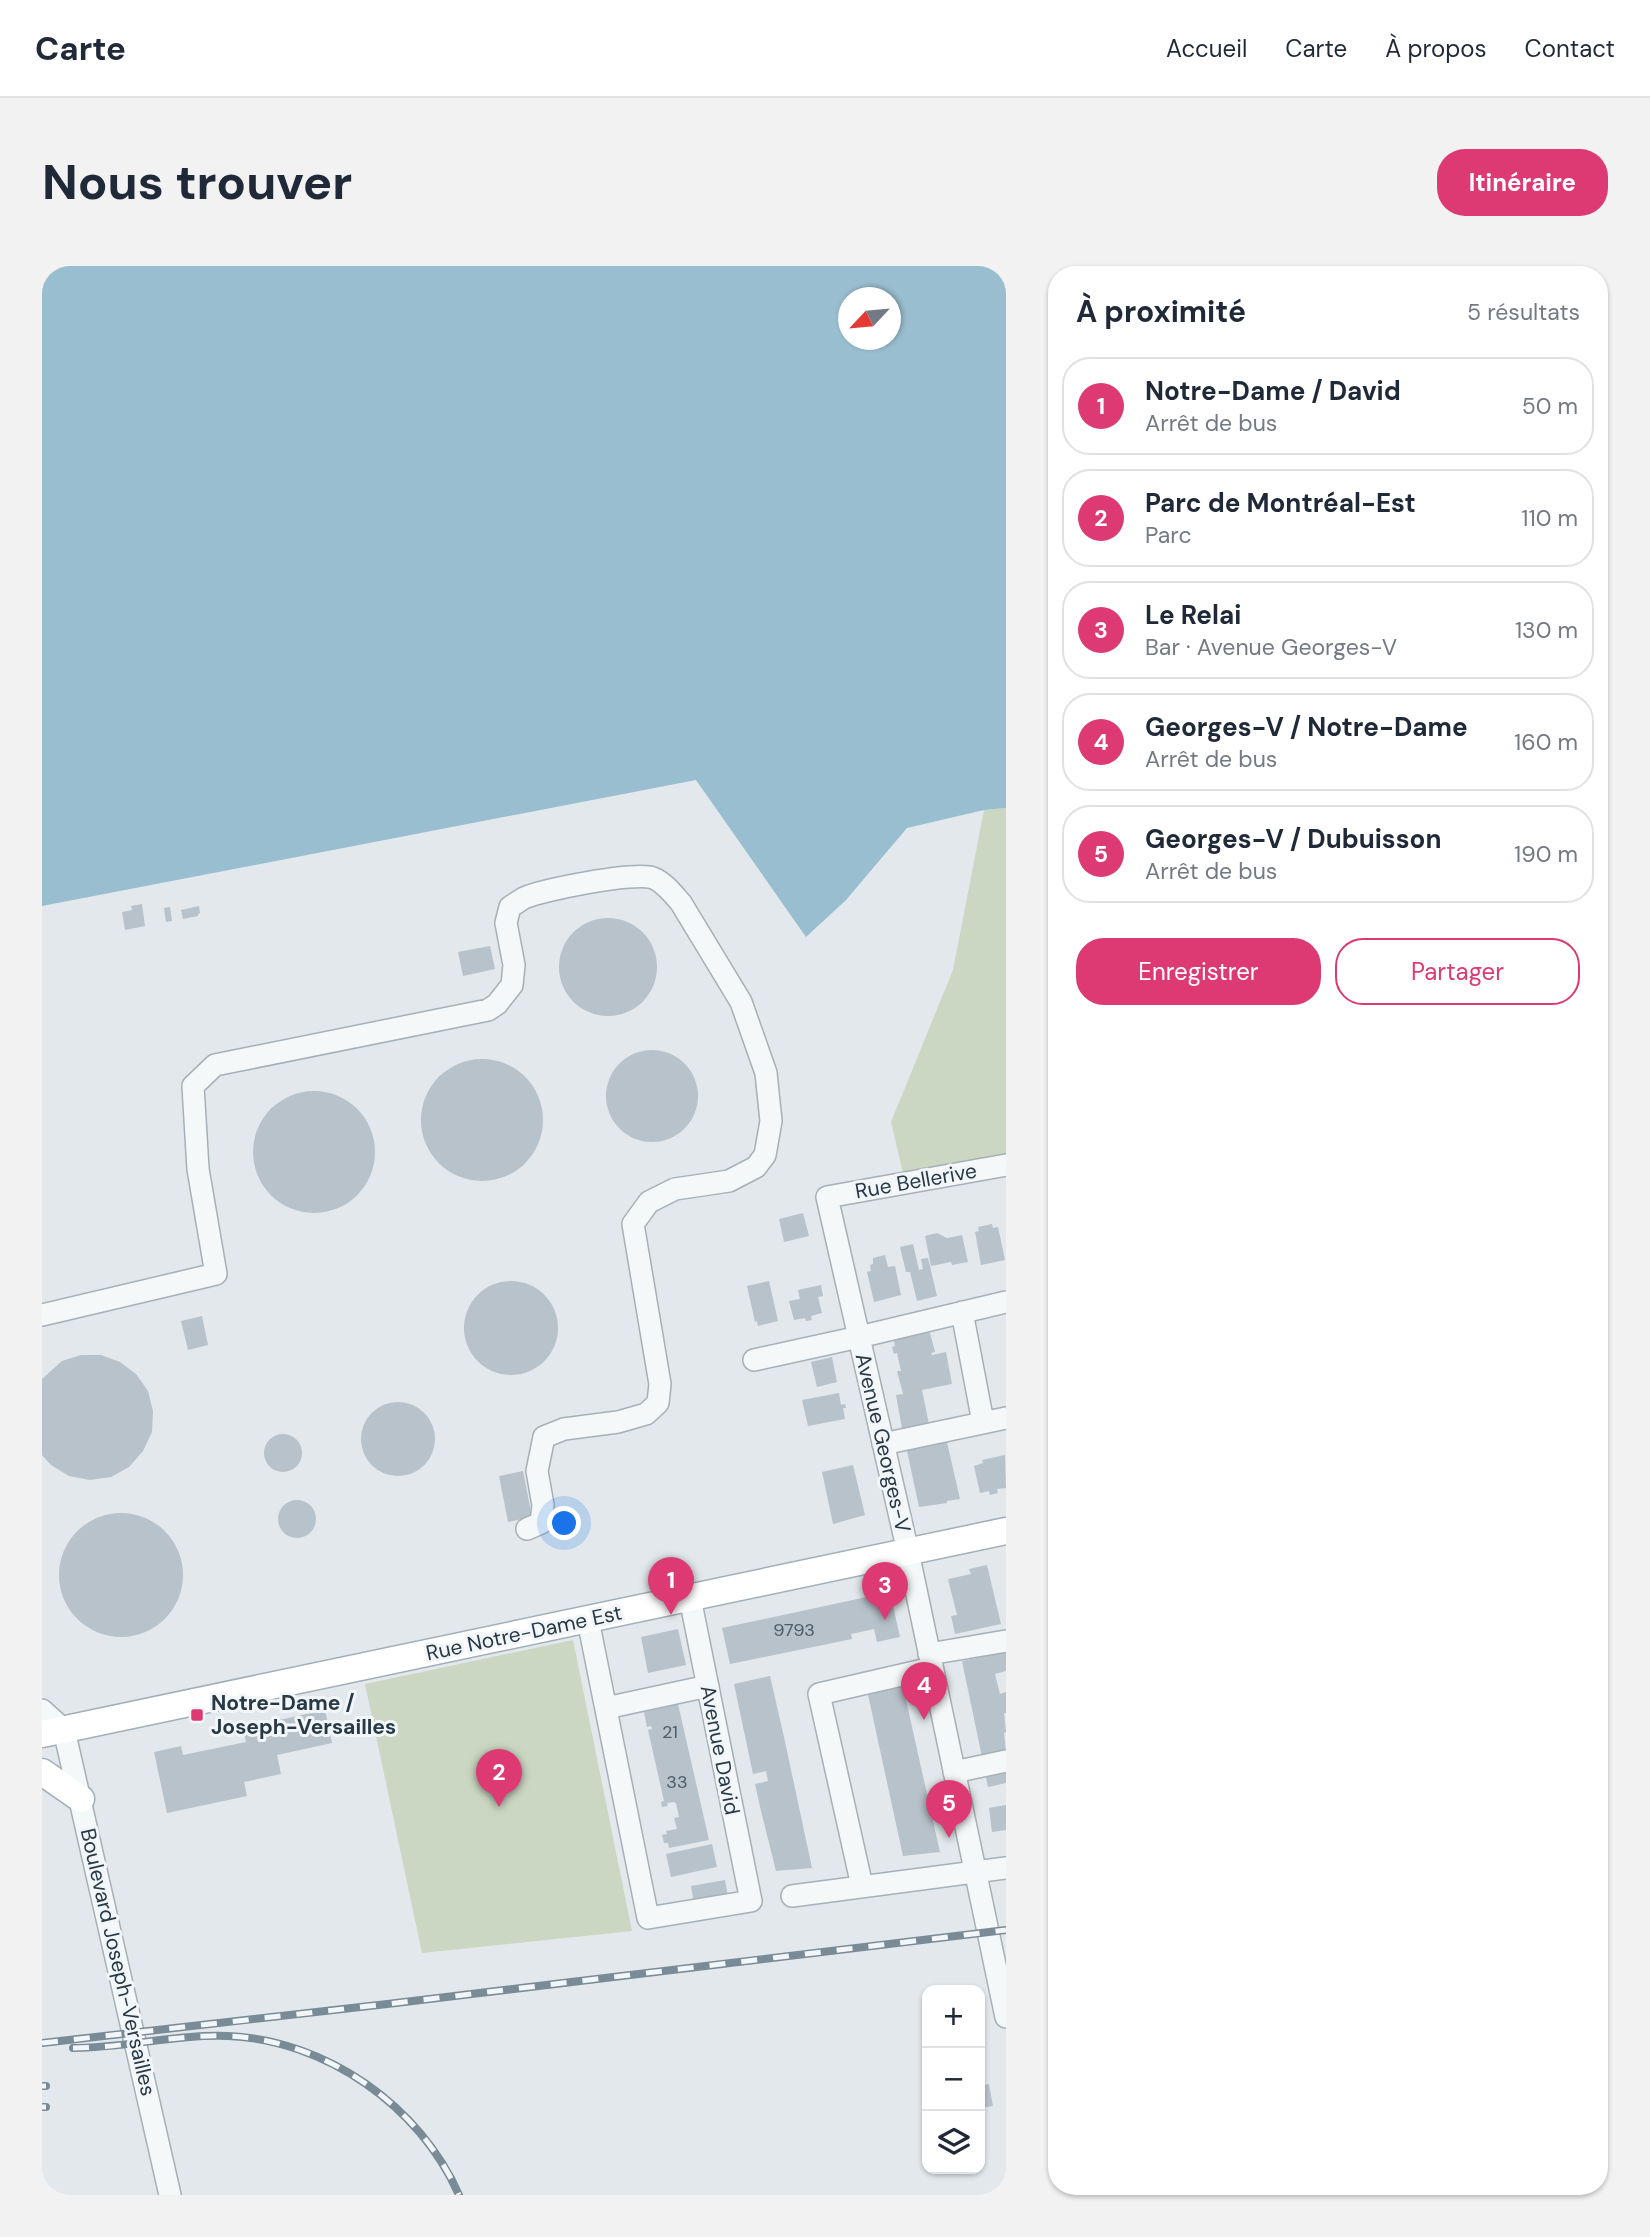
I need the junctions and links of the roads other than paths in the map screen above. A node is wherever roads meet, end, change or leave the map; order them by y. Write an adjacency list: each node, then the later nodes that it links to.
1 (1006, 1165): 2 (street, Rue Bellerive)
2 (827, 1198): 6 (street, Avenue Georges-V)
3 (1006, 1302): 4 (street)
4 (962, 1312): 6 (street); 9 (street)
5 (42, 1315): 11 (street)
6 (859, 1337): 7 (street); 10 (street, Avenue Georges-V)
7 (754, 1360)
8 (1006, 1418): 9 (street)
9 (984, 1423): 10 (street)
10 (883, 1444): 13 (street, Avenue Georges-V)
11 (527, 1529)
12 (1006, 1531): 13 (main road, Rue Notre-Dame Est)
13 (908, 1552): 14 (main road, Rue Notre-Dame Est); 17 (street, Avenue Georges-V)
14 (690, 1598): 15 (main road, Rue Notre-Dame Est); 18 (street, Avenue David)
15 (588, 1620): 19 (street); 21 (main road, Rue Notre-Dame Est)
16 (1006, 1641): 17 (street)
17 (931, 1661): 24 (street, Avenue Georges-V); 28 (street)
18 (708, 1686): 19 (street); 19 (street, Avenue David)
19 (606, 1708)
20 (42, 1710): 21 (street)
21 (53, 1732): 25 (street, Boulevard Joseph-Versailles)
22 (1006, 1761): 24 (street)
23 (42, 1772): 25 (main road)
24 (954, 1772): 27 (street, Avenue Georges-V)
25 (81, 1799): 32 (street, Boulevard Joseph-Versailles)
26 (1006, 1868): 27 (street)
27 (975, 1871): 28 (street); 30 (street, Avenue Georges-V)
28 (862, 1886): 29 (street)
29 (792, 1896)
30 (1001, 1971): 31 (street, Avenue Georges-V)
31 (1006, 2017)
32 (170, 2195)

